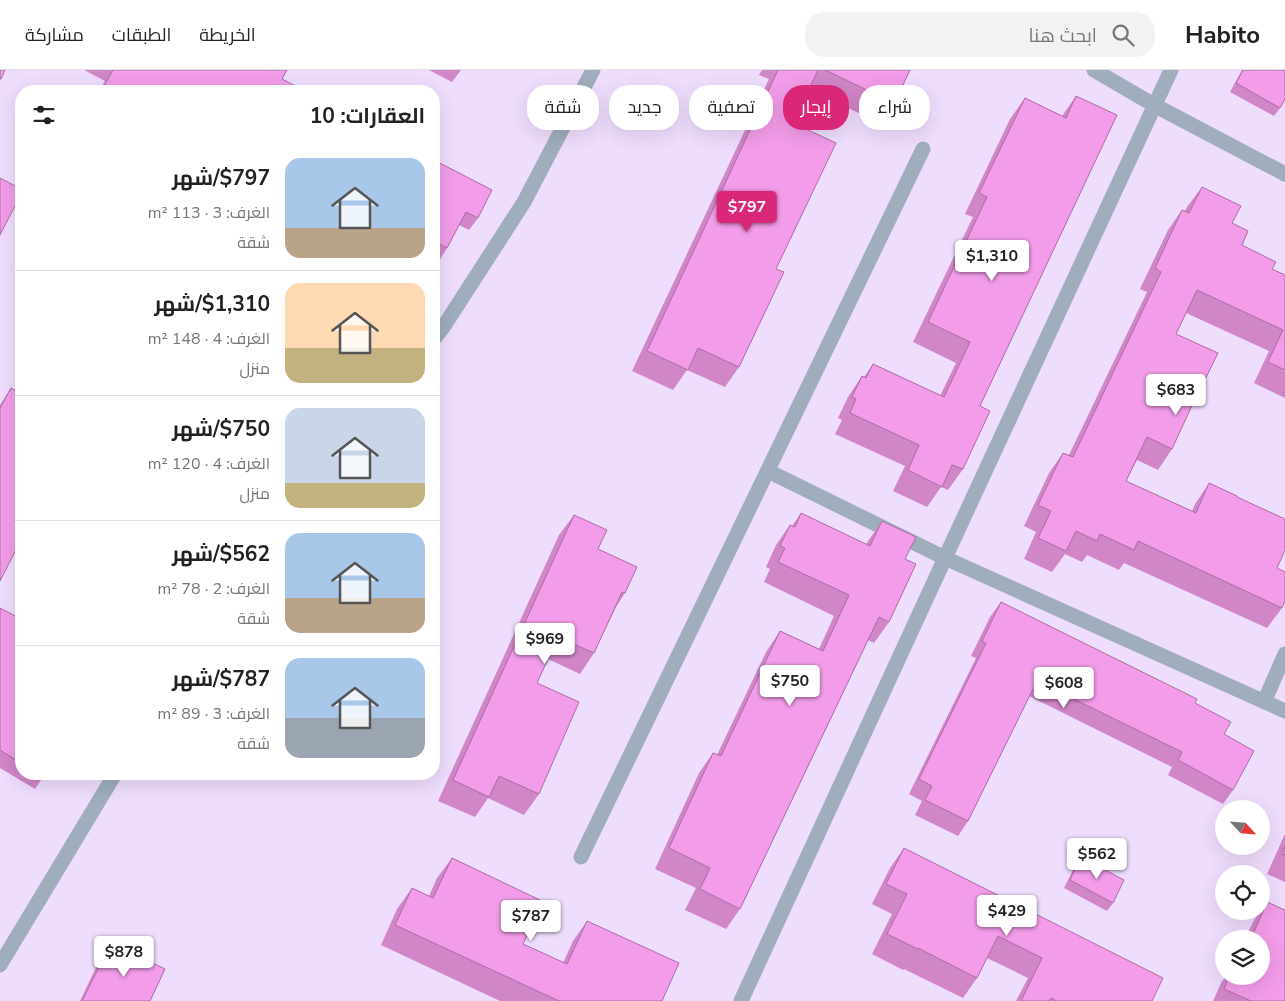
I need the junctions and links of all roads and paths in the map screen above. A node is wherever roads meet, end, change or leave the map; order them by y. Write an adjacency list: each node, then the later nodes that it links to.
1 (593, 70): 7 (street)
2 (1094, 70): 4 (street)
3 (1171, 70): 4 (street)
4 (1154, 105): 6 (street); 9 (street)
5 (924, 149): 8 (street)
6 (1285, 174)
7 (440, 331)
8 (768, 471): 9 (street); 14 (street)
9 (945, 558): 11 (street); 16 (street)
10 (1285, 654): 11 (street)
11 (1264, 702): 12 (street)
12 (1285, 711)
13 (111, 780): 15 (street)
14 (581, 857)
15 (0, 965)
16 (741, 1001)

